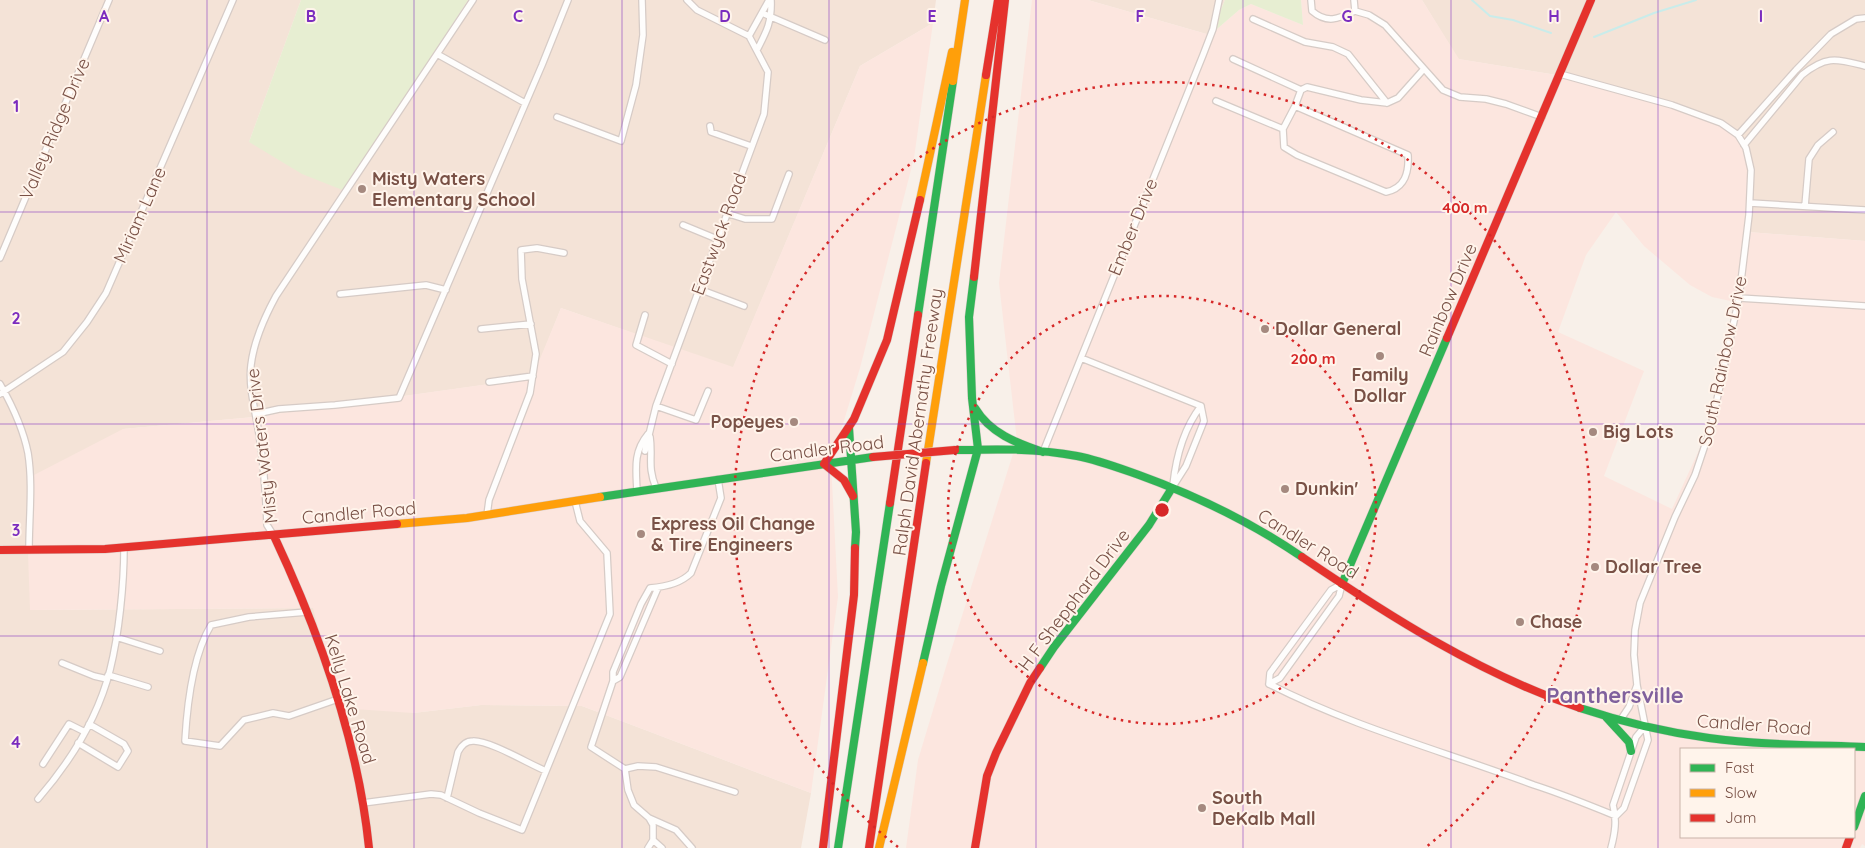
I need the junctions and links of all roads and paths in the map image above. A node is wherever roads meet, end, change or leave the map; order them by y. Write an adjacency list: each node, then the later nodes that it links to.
1 (109, 0): 49 (street, Valley Ridge Drive)
2 (233, 0): 65 (street, Miriam Lane)
3 (473, 0): 23 (street, Misty Waters Drive)
4 (568, 0): 30 (street)
5 (642, 0): 33 (street)
6 (687, 0): 20 (street)
7 (770, 0): 16 (street); 17 (street)
8 (964, 0): 70 (main road); 124 (main road, Ralph David Abernathy Freeway)
9 (998, 0): 125 (main road, Ralph David Abernathy Freeway)
10 (1005, 0): 66 (main road)
11 (1219, 0): 59 (street, Ember Drive)
12 (1311, 0): 15 (street)
13 (1354, 0): 15 (street)
14 (1591, 0): 27 (main road, Rainbow Drive)
15 (1355, 11): 26 (street)
16 (762, 13): 17 (street); 20 (street)
17 (771, 16): 21 (street); 22 (street)
18 (1865, 18): 38 (street)
19 (1253, 19): 31 (street)
20 (750, 36): 22 (street, Eastwyck Road)
21 (825, 40)
22 (757, 50): 40 (street, Eastwyck Road)
23 (437, 54): 30 (street); 69 (street, Misty Waters Drive)
24 (1233, 59): 28 (street)
25 (1865, 66): 39 (street)
26 (1423, 70): 31 (street); 34 (street)
27 (1560, 74): 34 (main road, Rainbow Drive); 38 (street, South Rainbow Drive)
28 (1301, 90): 31 (street); 32 (street)
29 (1216, 101): 36 (street)
30 (525, 103): 51 (street)
31 (1387, 103)
32 (1295, 106): 36 (street); 36 (street)
33 (557, 117)
34 (1542, 117): 89 (main road, Rainbow Drive)
35 (710, 126): 40 (street)
36 (1283, 129)
37 (1833, 132): 43 (street)
38 (1738, 135): 39 (street, South Rainbow Drive)
39 (1744, 145): 42 (street, South Rainbow Drive)
40 (751, 146): 45 (street, Eastwyck Road)
41 (789, 174): 45 (street)
42 (1750, 203): 43 (street); 53 (street, South Rainbow Drive)
43 (1805, 206): 44 (street)
44 (1865, 210)
45 (726, 213): 47 (street, Eastwyck Road)
46 (683, 226): 47 (street)
47 (717, 239): 50 (street, Eastwyck Road)
48 (564, 253): 57 (street)
49 (0, 258)
50 (699, 288): 54 (street); 60 (street, Eastwyck Road)
51 (446, 290): 52 (street); 69 (street)
52 (340, 294)
53 (1739, 298): 55 (street); 96 (street, South Rainbow Drive)
54 (744, 306)
55 (1865, 306)
56 (645, 315): 60 (street)
57 (531, 324): 58 (street); 61 (street)
58 (481, 329)
59 (1080, 358): 68 (street); 73 (street, Ember Drive)
60 (672, 364): 67 (street, Eastwyck Road)
61 (532, 376): 62 (street); 84 (street)
62 (489, 382)
63 (0, 384): 65 (street)
64 (708, 391): 67 (street)
65 (2, 393): 88 (street)
66 (972, 398): 72 (main road); 73 (main road)
67 (656, 406): 71 (street, Eastwyck Road)
68 (1201, 406): 80 (street); 80 (street)
69 (256, 414): 85 (street, Misty Waters Drive)
70 (848, 428): 76 (main road); 77 (main road)
71 (649, 432): 74 (street, Eastwyck Road); 75 (street, Eastwyck Road)
72 (978, 449): 73 (main road, Candler Road); 76 (main road, Candler Road, bridge); 126 (main road)
73 (1043, 452): 80 (main road, Candler Road)
74 (637, 453): 75 (street); 81 (street, Eastwyck Road)
75 (647, 453): 79 (street, Eastwyck Road)
76 (850, 461): 77 (main road, Candler Road); 82 (main road)
77 (824, 464): 78 (main road, Candler Road); 82 (main road)
78 (718, 479): 79 (main road, Candler Road); 108 (street)
79 (656, 488): 81 (main road, Candler Road)
80 (1172, 488): 89 (main road, Candler Road); 127 (main road, H F Shepphard Drive)
81 (637, 491): 83 (main road, Candler Road)
82 (853, 496): 123 (main road)
83 (576, 501): 84 (main road, Candler Road); 109 (street)
84 (487, 515): 85 (main road, Candler Road)
85 (274, 536): 86 (main road, Candler Road); 90 (main road, Kelly Lake Road)
86 (124, 548): 88 (main road, Candler Road); 91 (street)
87 (0, 550): 88 (main road, Candler Road)
88 (29, 550)
89 (1342, 584): 95 (street); 95 (street); 99 (main road, Candler Road)
90 (307, 612): 98 (main road, Kelly Lake Road); 98 (street)
91 (116, 637): 92 (street); 94 (street)
92 (160, 651)
93 (62, 663): 94 (street)
94 (108, 677): 97 (street); 101 (street)
95 (1269, 684): 115 (street)
96 (1637, 685): 100 (street, South Rainbow Drive); 102 (street, South Rainbow Drive)
97 (148, 687)
98 (338, 699): 114 (main road, Kelly Lake Road)
99 (1604, 715): 100 (main road, Candler Road); 106 (main road)
100 (1621, 719): 102 (main road, Candler Road)
101 (90, 724): 103 (street); 104 (street)
102 (1646, 725): 105 (main road, Candler Road); 106 (street); 115 (street, South Rainbow Drive)
103 (85, 732): 104 (street); 107 (street)
104 (78, 743): 113 (street)
105 (1865, 747)
106 (1631, 751): 115 (street)
107 (43, 764)
108 (625, 769): 110 (street); 116 (street)
109 (546, 771): 112 (street); 112 (street)
110 (735, 792)
111 (1865, 796): 117 (main road)
112 (447, 798): 114 (street)
113 (38, 799)
114 (363, 803): 119 (main road, Kelly Lake Road)
115 (1616, 816): 128 (street)
116 (649, 818): 118 (street); 122 (street)
117 (1855, 823)
118 (653, 840): 120 (street); 121 (street)
119 (369, 848)
120 (648, 848)
121 (662, 848)
122 (692, 848)
123 (823, 848)
124 (838, 848)
125 (869, 848)
126 (879, 848)
127 (975, 848)
128 (1611, 848)

